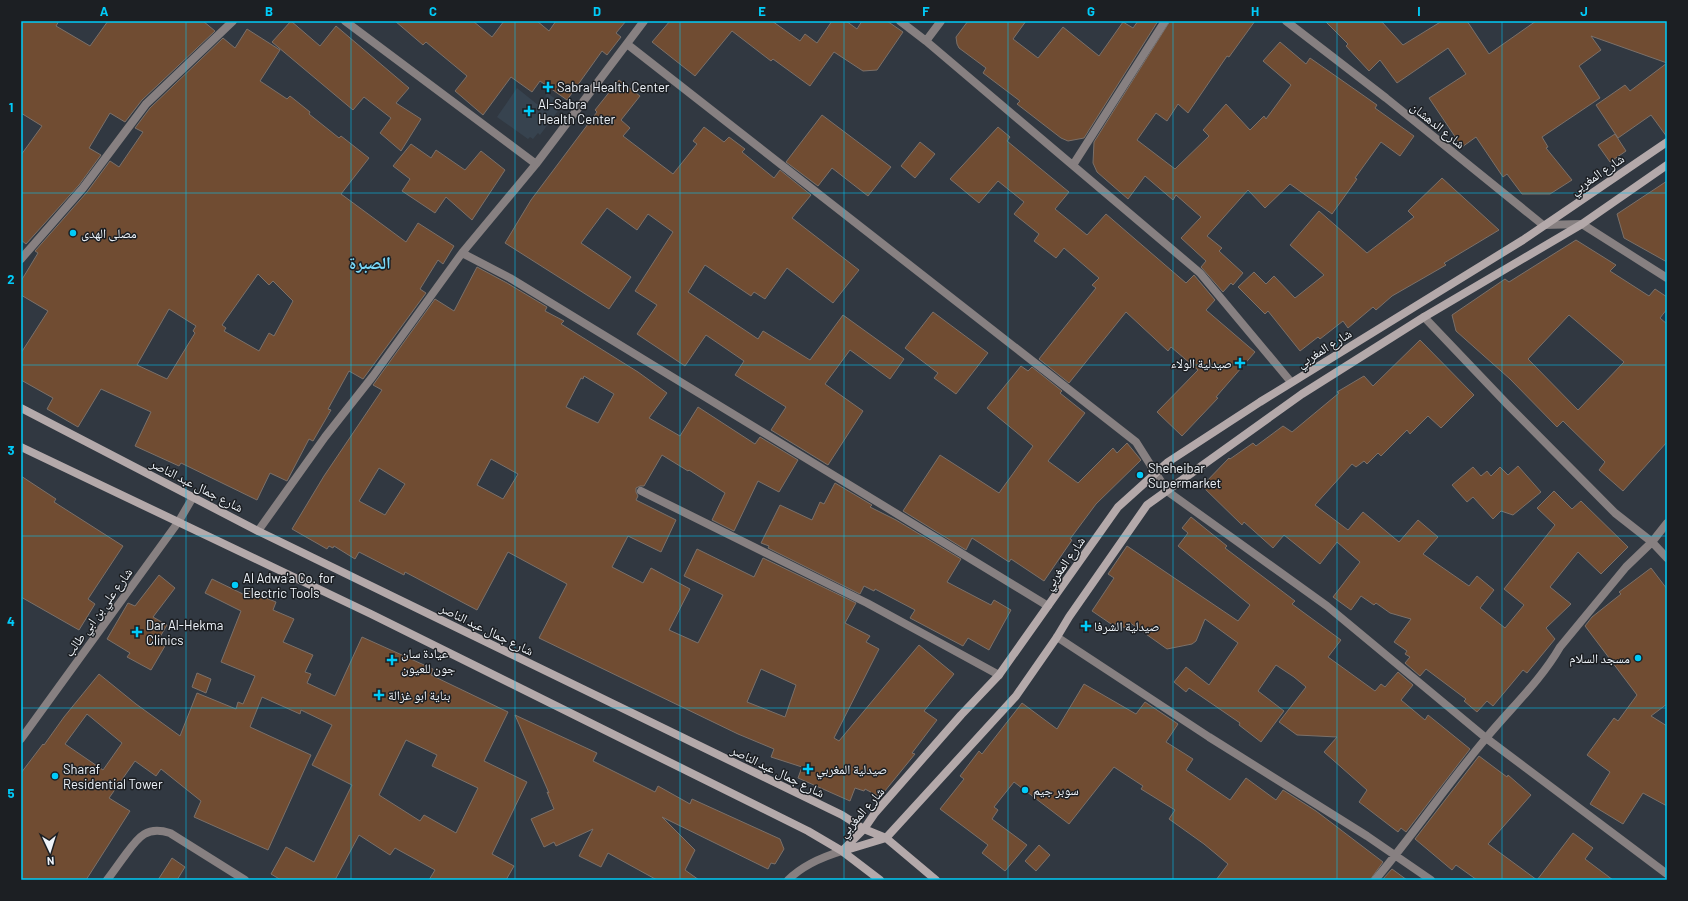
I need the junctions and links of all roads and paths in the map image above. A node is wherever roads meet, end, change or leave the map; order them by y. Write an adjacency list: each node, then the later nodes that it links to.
1 (233, 21): 17 (street)
2 (345, 21): 11 (street)
3 (644, 21): 9 (street)
4 (900, 21): 8 (street)
5 (942, 21): 8 (street)
6 (1165, 21): 12 (street)
7 (1286, 21): 15 (street, شارع الدهشان)
8 (926, 41): 12 (street)
9 (627, 44): 11 (street); 23 (street)
10 (1667, 142): 15 (main road, شارع المغربي)
11 (536, 164): 16 (street)
12 (1072, 165): 20 (street)
13 (1667, 166): 14 (main road, شارع المغربي)
14 (1582, 224): 15 (street); 18 (street); 19 (main road, شارع المغربي)
15 (1543, 225): 20 (main road, شارع المغربي)
16 (462, 253): 29 (street); 32 (street)
17 (21, 259)
18 (1667, 278)
19 (1424, 317): 25 (main road, شارع المغربي); 30 (street)
20 (1291, 382): 23 (main road, شارع المغربي)
21 (21, 408): 26 (main road, شارع جمال عبد الناصر)
22 (21, 447): 27 (main road)
23 (1156, 473): 25 (street); 32 (main road, شارع المغربي)
24 (641, 491): 34 (street)
25 (1168, 491): 33 (main road, شارع المغربي); 35 (street)
26 (194, 497): 27 (street, شارع علي بن ابي طالب); 29 (main road, شارع جمال عبد الناصر)
27 (179, 521): 36 (street, شارع علي بن ابي طالب); 39 (main road)
28 (1667, 523): 30 (street)
29 (258, 531): 37 (main road, شارع جمال عبد الناصر)
30 (1652, 542): 31 (street); 35 (street)
31 (1667, 558)
32 (1048, 606): 34 (main road, شارع المغربي)
33 (1057, 637): 38 (main road, شارع المغربي); 40 (street)
34 (999, 675): 37 (main road, شارع المغربي)
35 (1486, 738): 40 (street); 41 (street)
36 (21, 739)
37 (864, 829): 38 (main road, شارع جمال عبد الناصر); 39 (main road, شارع المغربي)
38 (886, 838): 39 (main road, شارع المغربي); 46 (main road, شارع جمال عبد الناصر)
39 (842, 851): 44 (street); 45 (main road)
40 (1396, 856): 47 (street); 48 (street)
41 (1667, 874)
42 (107, 880): 43 (street)
43 (245, 880)
44 (788, 880)
45 (880, 880)
46 (936, 880)
47 (1375, 880)
48 (1430, 880)

